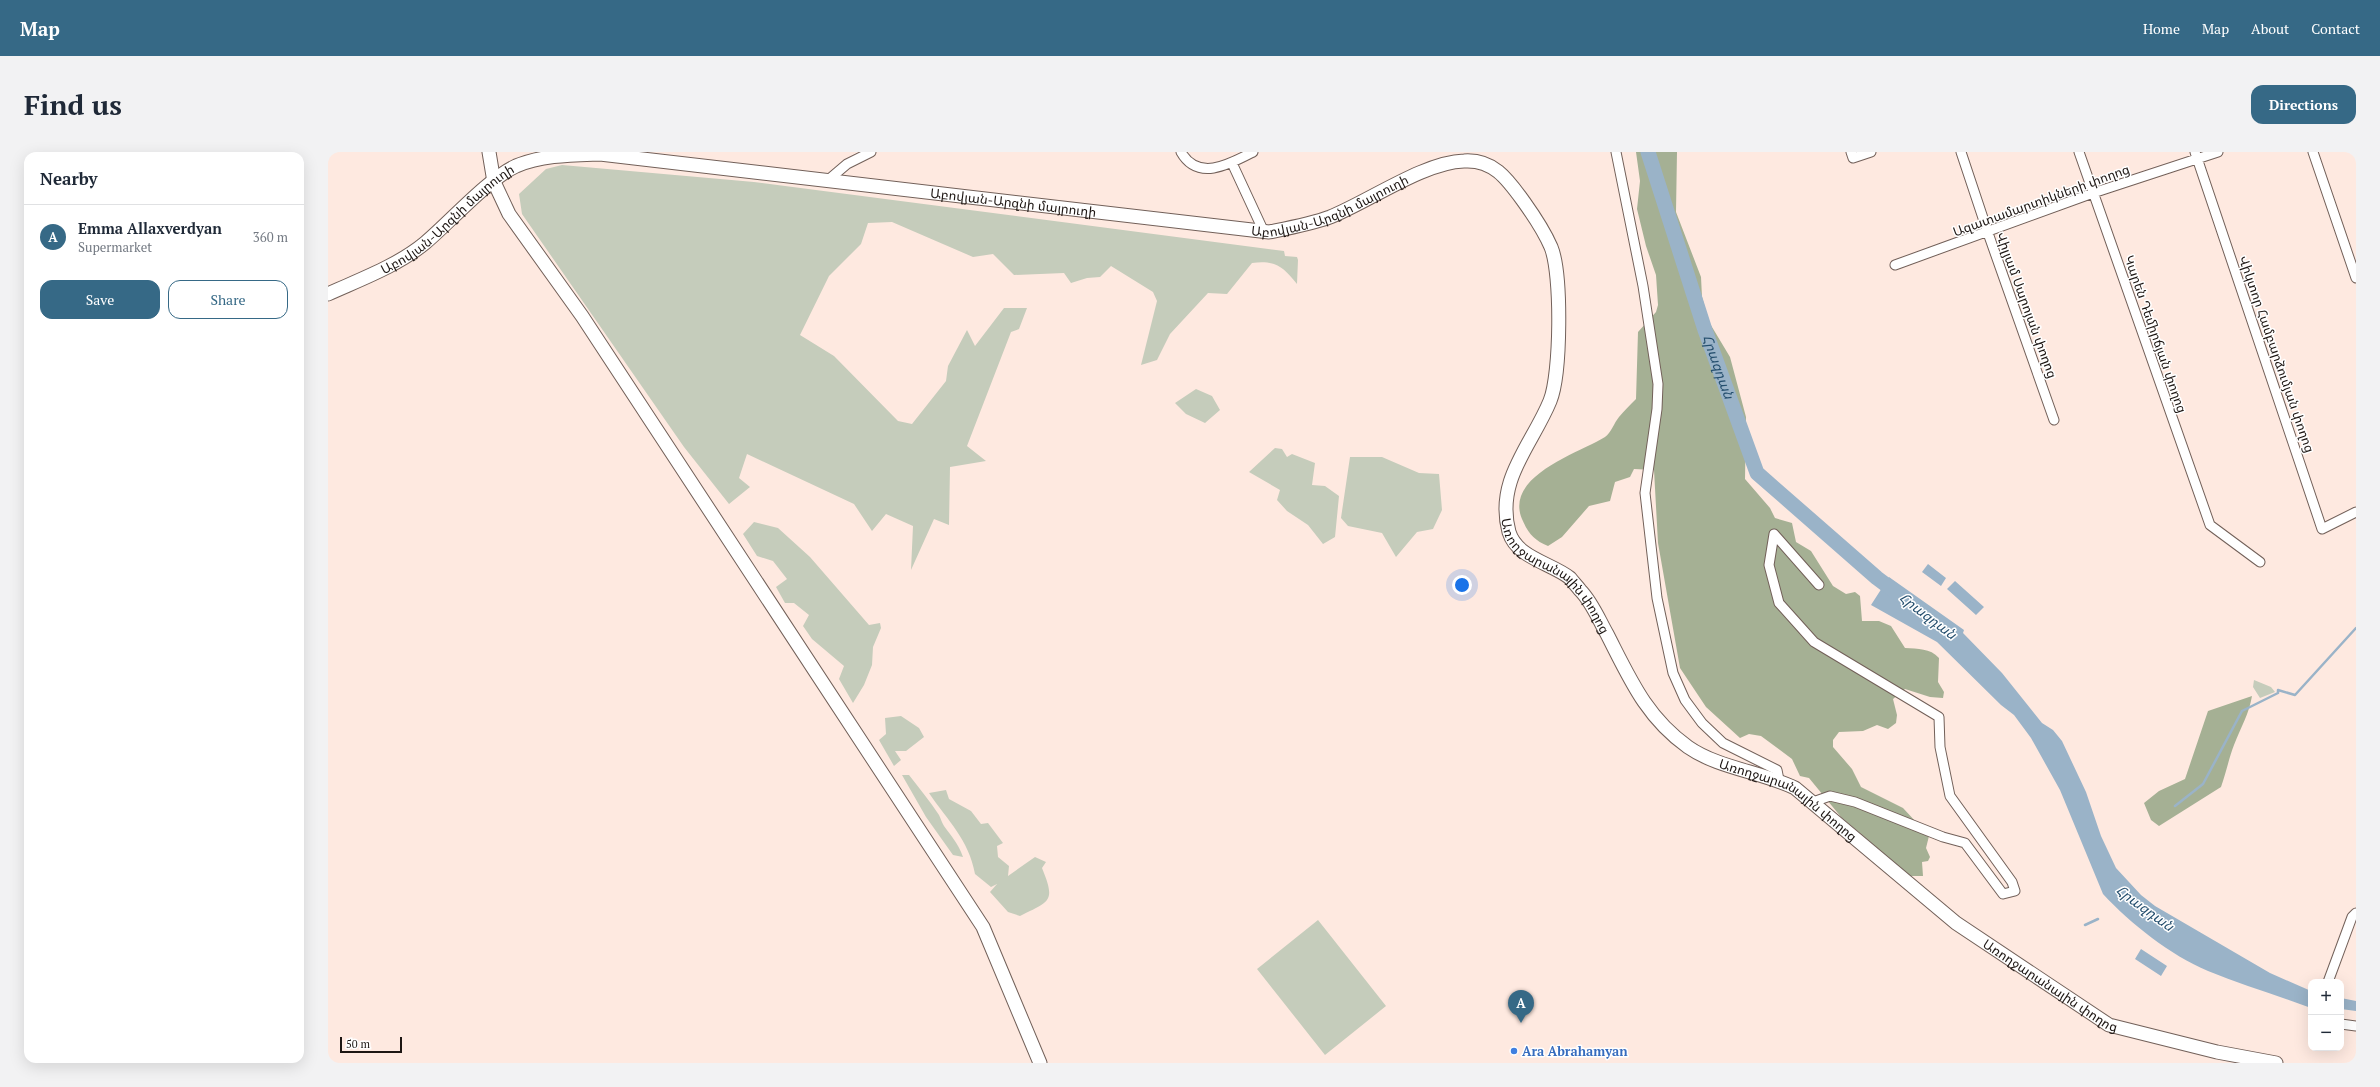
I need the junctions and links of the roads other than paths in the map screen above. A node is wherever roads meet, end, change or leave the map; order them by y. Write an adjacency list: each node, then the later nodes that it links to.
1 (490, 152): 15 (main road)
2 (871, 152): 14 (street)
3 (1181, 152): 13 (street)
4 (1253, 152): 13 (street)
5 (1616, 152): 27 (street)
6 (1871, 152): 11 (street)
7 (1961, 152): 18 (street, Վիլյամ Սարոյան փողոց)
8 (2079, 152): 16 (street, Կարեն Դեմիրճյան փողոց)
9 (2218, 152): 12 (street, Ազատամարտիկների փողոց)
10 (2313, 152): 20 (street)
11 (1852, 155)
12 (2196, 156): 16 (street, Ազատամարտիկների փողոց); 24 (street, Վիկտոր Համբարձումյան փողոց)
13 (1232, 163): 17 (street)
14 (827, 181): 15 (main road, Աբովյան-Արզնի մայրուղի); 17 (main road, Աբովյան-Արզնի մայրուղի)
15 (494, 182): 21 (main road, Աբովյան-Արզնի մայրուղի); 33 (main road)
16 (2093, 193): 18 (street, Ազատամարտիկների փողոց); 25 (street, Կարեն Դեմիրճյան փողոց)
17 (1264, 232): 22 (main road, Աբովյան-Արզնի մայրուղի)
18 (1988, 233): 19 (street, Ազատամարտիկների փողոց); 23 (street, Վիլյամ Սարոյան փողոց)
19 (1895, 266)
20 (2356, 278)
21 (328, 294)
22 (1556, 379): 27 (main road, Առողջարանային փողոց)
23 (2054, 420)
24 (2356, 512)
25 (2260, 562)
26 (1819, 585): 28 (street)
27 (1779, 780): 28 (main road, Առողջարանային փողոց)
28 (1813, 802): 34 (main road, Առողջարանային փողոց)
29 (2356, 913): 30 (street)
30 (2329, 979)
31 (2344, 1024): 32 (street)
32 (2356, 1026)
33 (1040, 1063)
34 (2276, 1063)

